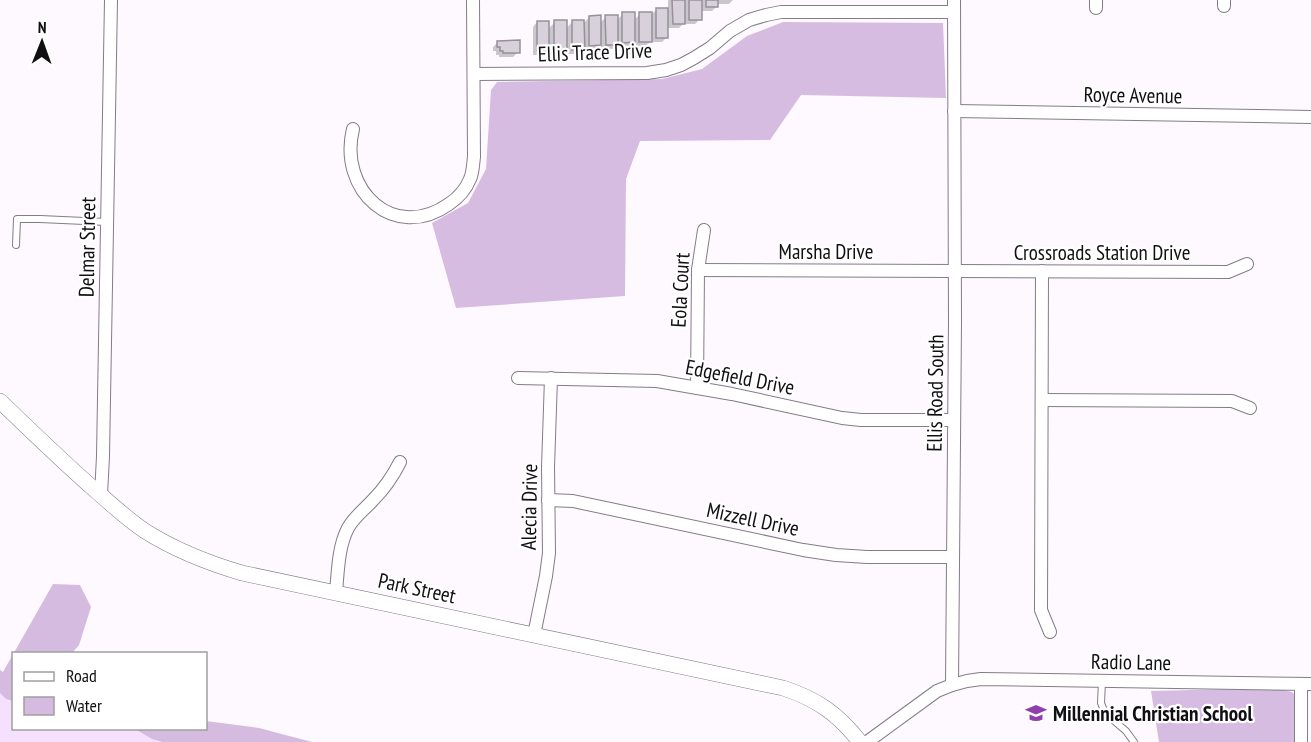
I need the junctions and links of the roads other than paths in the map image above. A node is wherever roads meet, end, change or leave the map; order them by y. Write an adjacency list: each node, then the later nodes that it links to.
1 (111, 0): 8 (street, Delmar Street)
2 (473, 0): 4 (street)
3 (954, 6): 4 (street, Ellis Trace Drive); 5 (street, Ellis Road South)
4 (474, 74): 7 (street)
5 (954, 111): 6 (street, Royce Avenue); 13 (street, Ellis Road South)
6 (1311, 117)
7 (353, 129)
8 (107, 222): 10 (lane); 23 (street, Delmar Street)
9 (704, 230): 12 (street, Eola Court)
10 (16, 245)
11 (1246, 264): 14 (street, Crossroads Station Drive)
12 (698, 270): 13 (street, Marsha Drive); 17 (street, Eola Court)
13 (955, 271): 14 (street, Crossroads Station Drive); 21 (street, Ellis Road South)
14 (1042, 271): 18 (street)
15 (518, 378): 16 (street, Edgefield Drive)
16 (551, 378): 17 (street, Edgefield Drive); 24 (street, Alecia Drive)
17 (697, 388): 21 (street, Edgefield Drive)
18 (1042, 400): 20 (street); 27 (street)
19 (0, 401): 23 (street, Park Street)
20 (1250, 408)
21 (954, 420): 25 (street, Ellis Road South)
22 (400, 462): 26 (street)
23 (101, 495): 26 (street, Park Street)
24 (549, 500): 25 (street, Mizzell Drive); 28 (street, Alecia Drive)
25 (952, 557): 31 (street, Ellis Road South)
26 (336, 592): 28 (street, Park Street)
27 (1050, 632)
28 (534, 635): 32 (street, Park Street)
29 (1102, 681): 30 (street, Radio Lane); 31 (street, Radio Lane); 34 (lane)
30 (1306, 684): 35 (street)
31 (952, 685): 33 (street)
32 (860, 742)
33 (867, 742)
34 (1134, 742)
35 (1301, 742)

